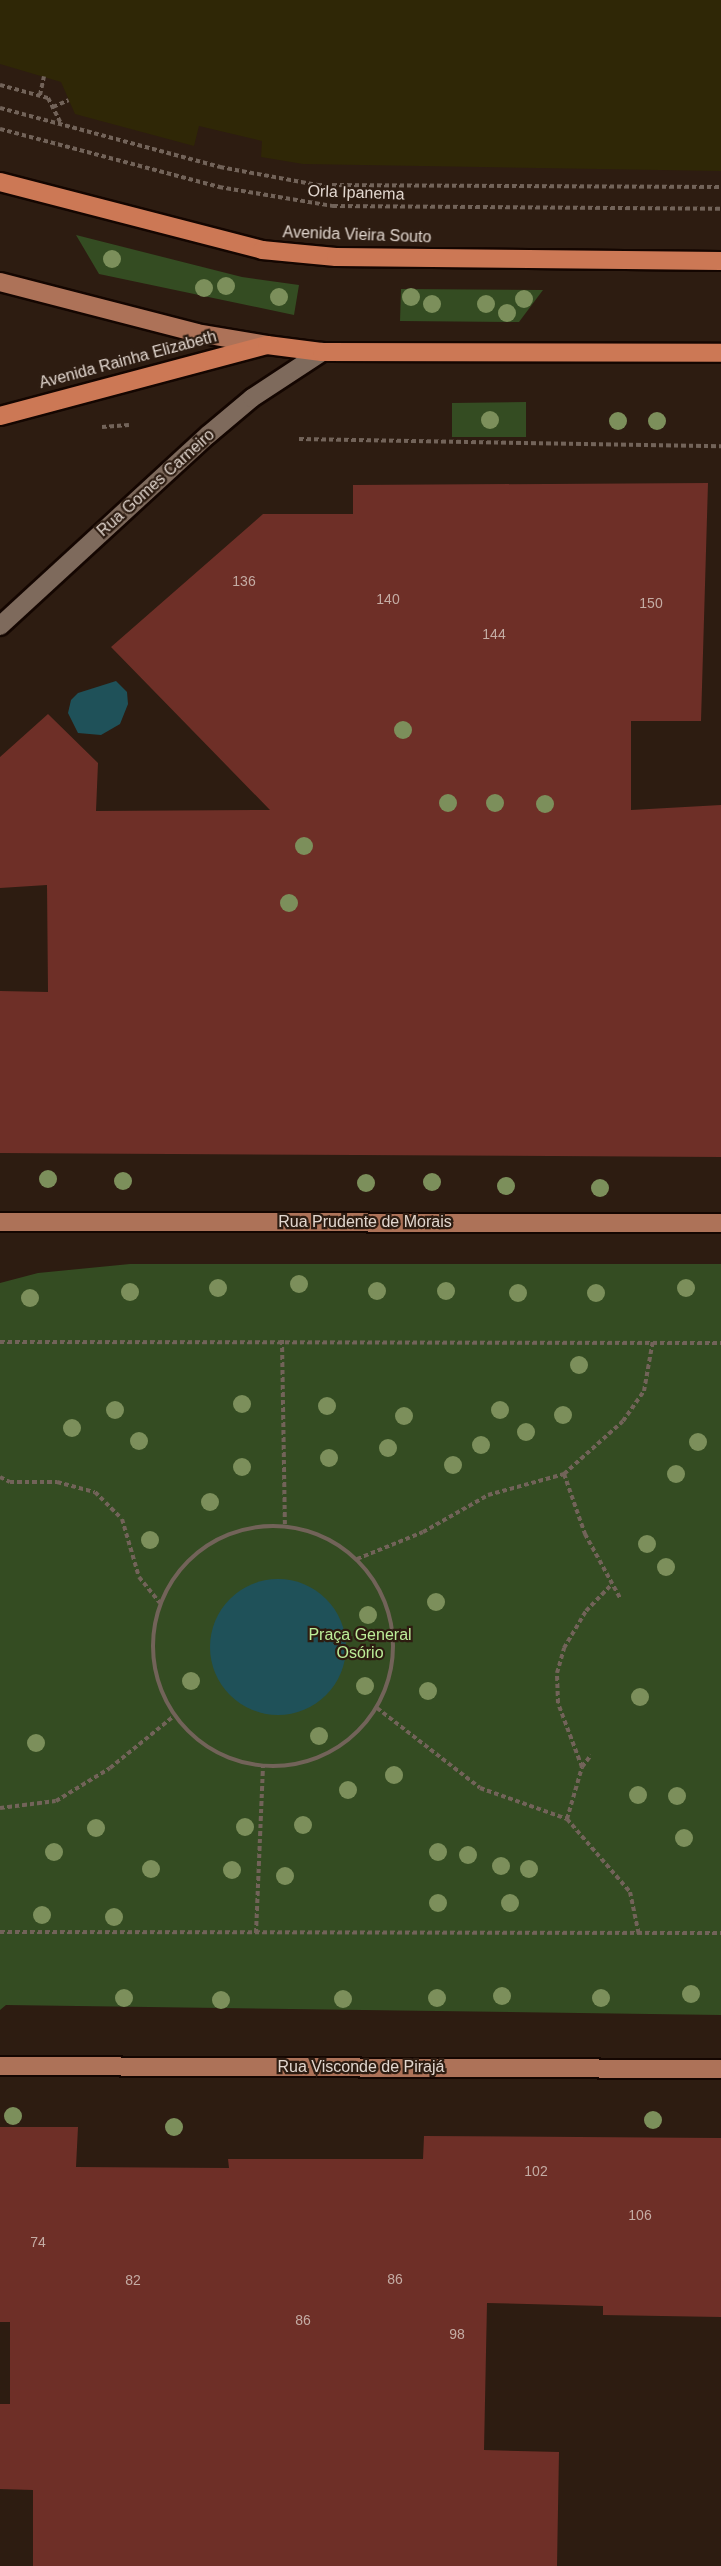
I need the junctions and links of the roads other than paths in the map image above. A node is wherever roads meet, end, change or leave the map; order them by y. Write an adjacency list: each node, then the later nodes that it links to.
1 (0, 182): 2 (highway, Avenida Vieira Souto)
2 (721, 261)
3 (0, 282): 4 (main road)
4 (267, 345): 5 (highway); 7 (highway, Avenida Rainha Elizabeth)
5 (322, 352): 6 (highway); 8 (street, Rua Gomes Carneiro)
6 (721, 353)
7 (0, 416)
8 (0, 626)
9 (721, 1223): 10 (main road, Rua Prudente de Morais)
10 (3, 1224)
11 (0, 2066): 12 (main road, Rua Visconde de Pirajá)
12 (721, 2069)

